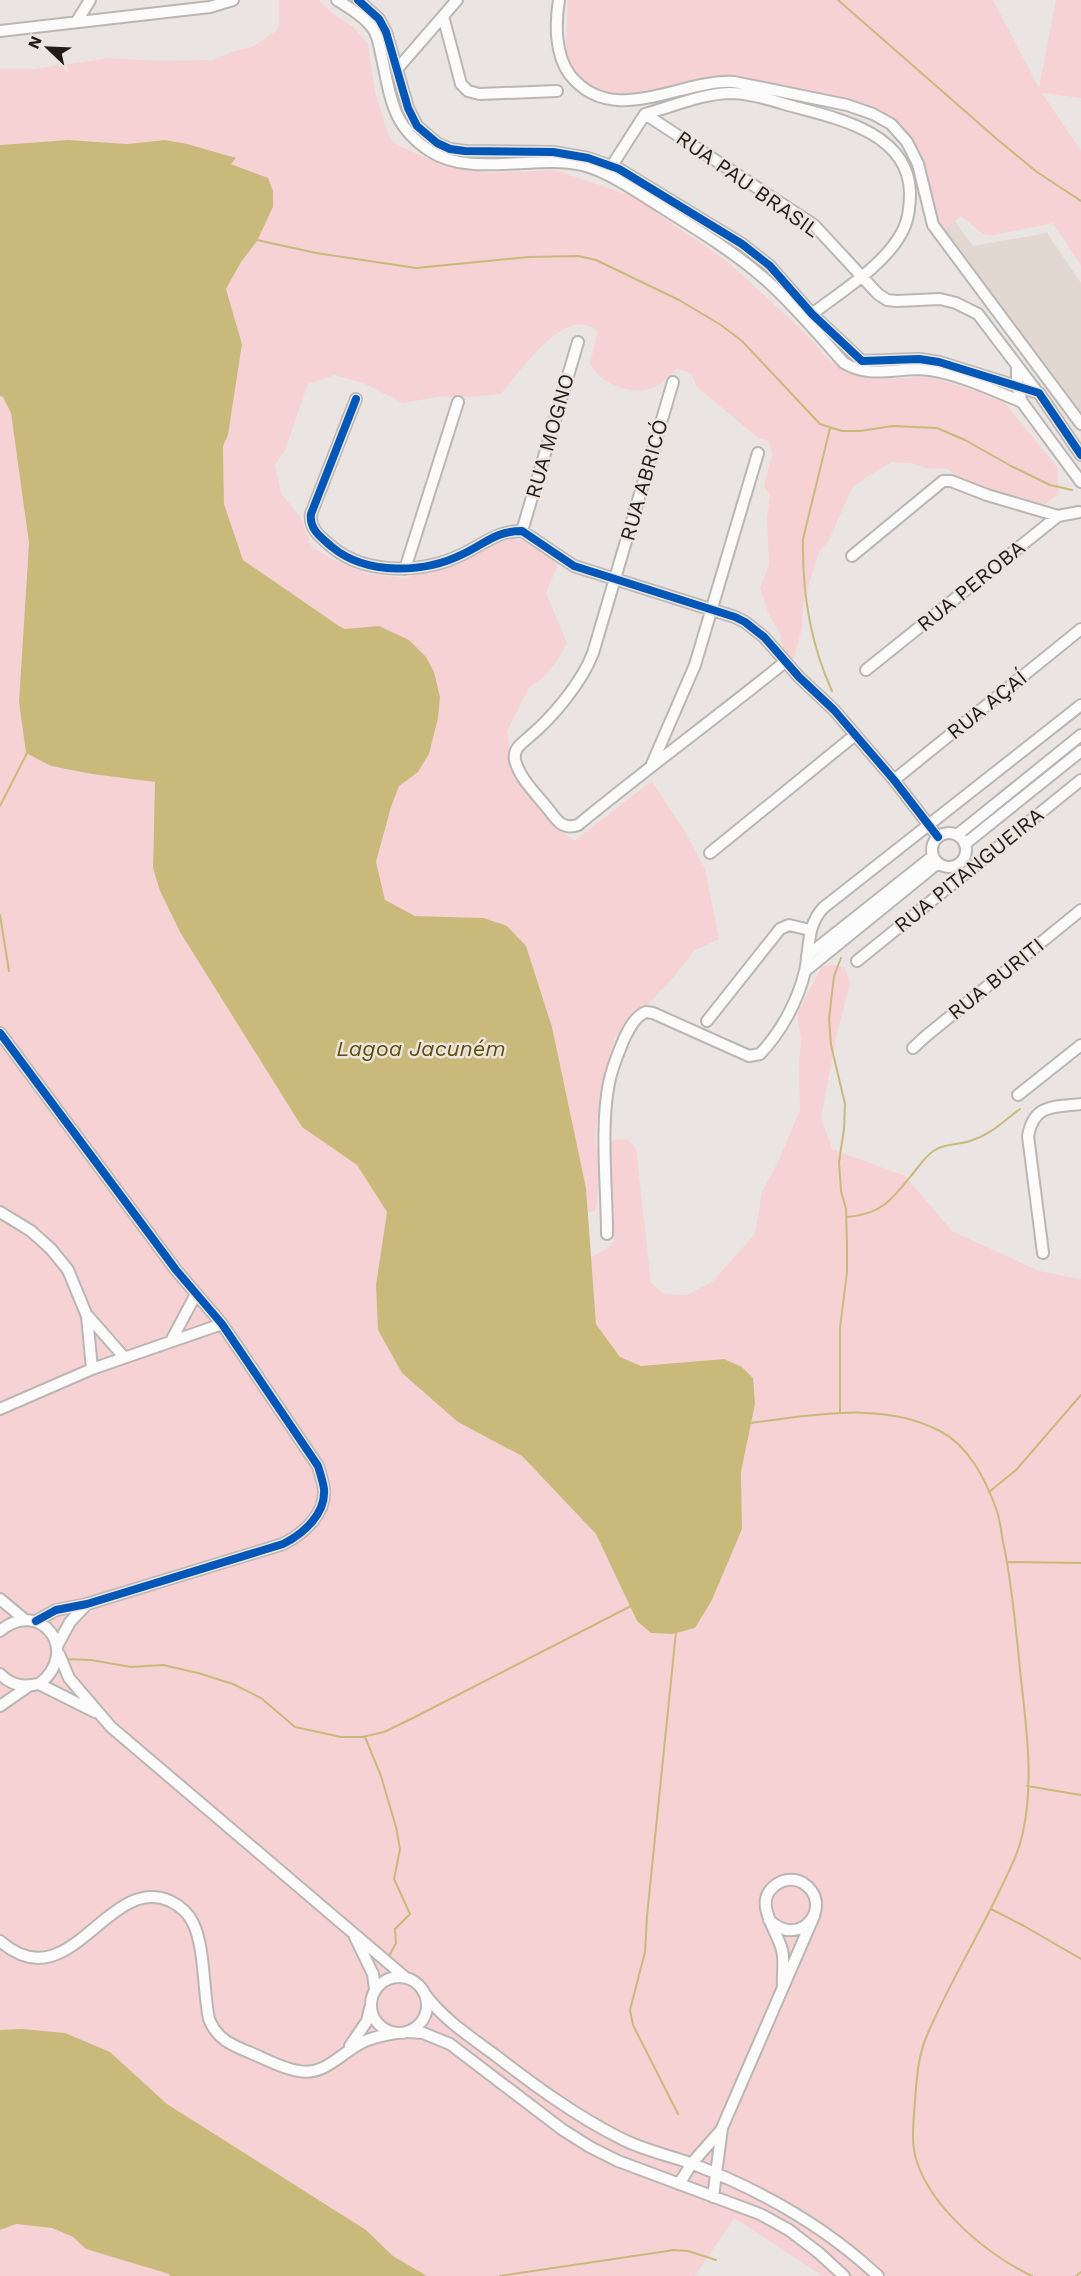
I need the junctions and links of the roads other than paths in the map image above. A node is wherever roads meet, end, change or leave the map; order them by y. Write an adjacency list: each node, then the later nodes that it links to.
1 (90, 0): 8 (street)
2 (233, 0): 8 (street)
3 (338, 0): 23 (street)
4 (358, 0): 10 (street)
5 (457, 0): 7 (street)
6 (559, 0): 24 (street)
7 (443, 16): 10 (street); 11 (street)
8 (77, 21): 9 (street)
9 (0, 31)
10 (398, 68): 13 (street)
11 (558, 91)
12 (645, 114): 13 (street); 14 (street, RUA PAU BRASIL); 14 (street)
13 (611, 167): 15 (street)
14 (862, 276): 15 (street); 17 (street, RUA PAU BRASIL)
15 (812, 314): 19 (street)
16 (578, 342): 30 (street, RUA MOGNO)
17 (1017, 365): 19 (street); 20 (street, RUA PAU BRASIL)
18 (673, 382): 33 (street, RUA ABRICÓ)
19 (1017, 386): 20 (street); 23 (street)
20 (1039, 393): 26 (street, RUA PAU BRASIL)
21 (356, 399): 32 (street)
22 (458, 402): 32 (street)
23 (1022, 402): 27 (street)
24 (1081, 424)
25 (758, 453): 34 (street)
26 (1081, 455)
27 (1081, 482)
28 (1081, 512): 29 (street, RUA PEROBA)
29 (1058, 516): 31 (street); 37 (street, RUA PEROBA)
30 (522, 531): 32 (street); 33 (street)
31 (852, 556)
32 (405, 569)
33 (615, 579): 34 (street); 42 (street, RUA ABRICÓ)
34 (713, 610): 36 (street); 42 (street)
35 (1081, 629): 43 (street, RUA AÇAÍ)
36 (785, 662): 39 (street); 42 (street)
37 (866, 670)
38 (1081, 705): 45 (street)
39 (855, 735): 43 (street); 48 (street)
40 (1081, 735): 47 (street)
41 (1081, 752): 47 (street)
42 (652, 764)
43 (894, 780): 45 (street)
44 (1081, 780): 50 (street, RUA PITANGUEIRA)
45 (929, 824): 46 (street); 52 (street)
46 (938, 837): 47 (street); 49 (street)
47 (961, 839): 50 (street)
48 (710, 853)
49 (936, 859): 50 (street); 53 (street); 55 (street)
50 (962, 868): 54 (street, RUA PITANGUEIRA)
51 (1081, 910): 59 (street, RUA BURITI)
52 (810, 930): 53 (street); 56 (street)
53 (807, 956): 55 (street)
54 (857, 961)
55 (805, 970): 63 (street)
56 (707, 1021)
57 (0, 1033): 65 (street)
58 (1081, 1045): 60 (street)
59 (913, 1048)
60 (1018, 1095)
61 (1081, 1104): 64 (street)
62 (0, 1212): 66 (street)
63 (607, 1234)
64 (1043, 1253)
65 (196, 1294): 67 (street); 68 (street)
66 (87, 1316): 69 (street); 70 (street)
67 (222, 1324): 68 (street); 73 (street)
68 (171, 1341): 69 (street)
69 (124, 1357): 70 (street)
70 (92, 1369): 71 (street)
71 (0, 1409)
72 (0, 1599): 74 (street)
73 (87, 1604): 75 (street); 77 (street)
74 (24, 1619): 75 (street); 76 (street)
75 (36, 1621): 77 (street)
76 (0, 1631)
77 (58, 1650): 79 (street); 81 (street)
78 (0, 1674): 79 (street)
79 (35, 1685): 80 (street); 81 (street)
80 (0, 1706)
81 (99, 1714): 84 (street)
82 (814, 1916): 83 (street); 83 (street); 87 (street)
83 (769, 1920): 87 (street)
84 (352, 1931): 86 (street); 89 (street)
85 (0, 1941): 91 (street)
86 (406, 1978): 88 (street); 89 (street)
87 (783, 1990): 92 (street)
88 (424, 1993): 90 (street); 93 (street)
89 (373, 1995): 90 (street); 91 (street)
90 (402, 2032): 91 (street); 95 (street)
91 (344, 2054)
92 (722, 2128): 93 (street); 94 (street)
93 (692, 2163): 94 (street); 95 (street)
94 (715, 2173): 96 (street); 98 (street)
95 (679, 2184): 96 (street)
96 (713, 2197): 97 (street)
97 (844, 2276)
98 (878, 2276)

